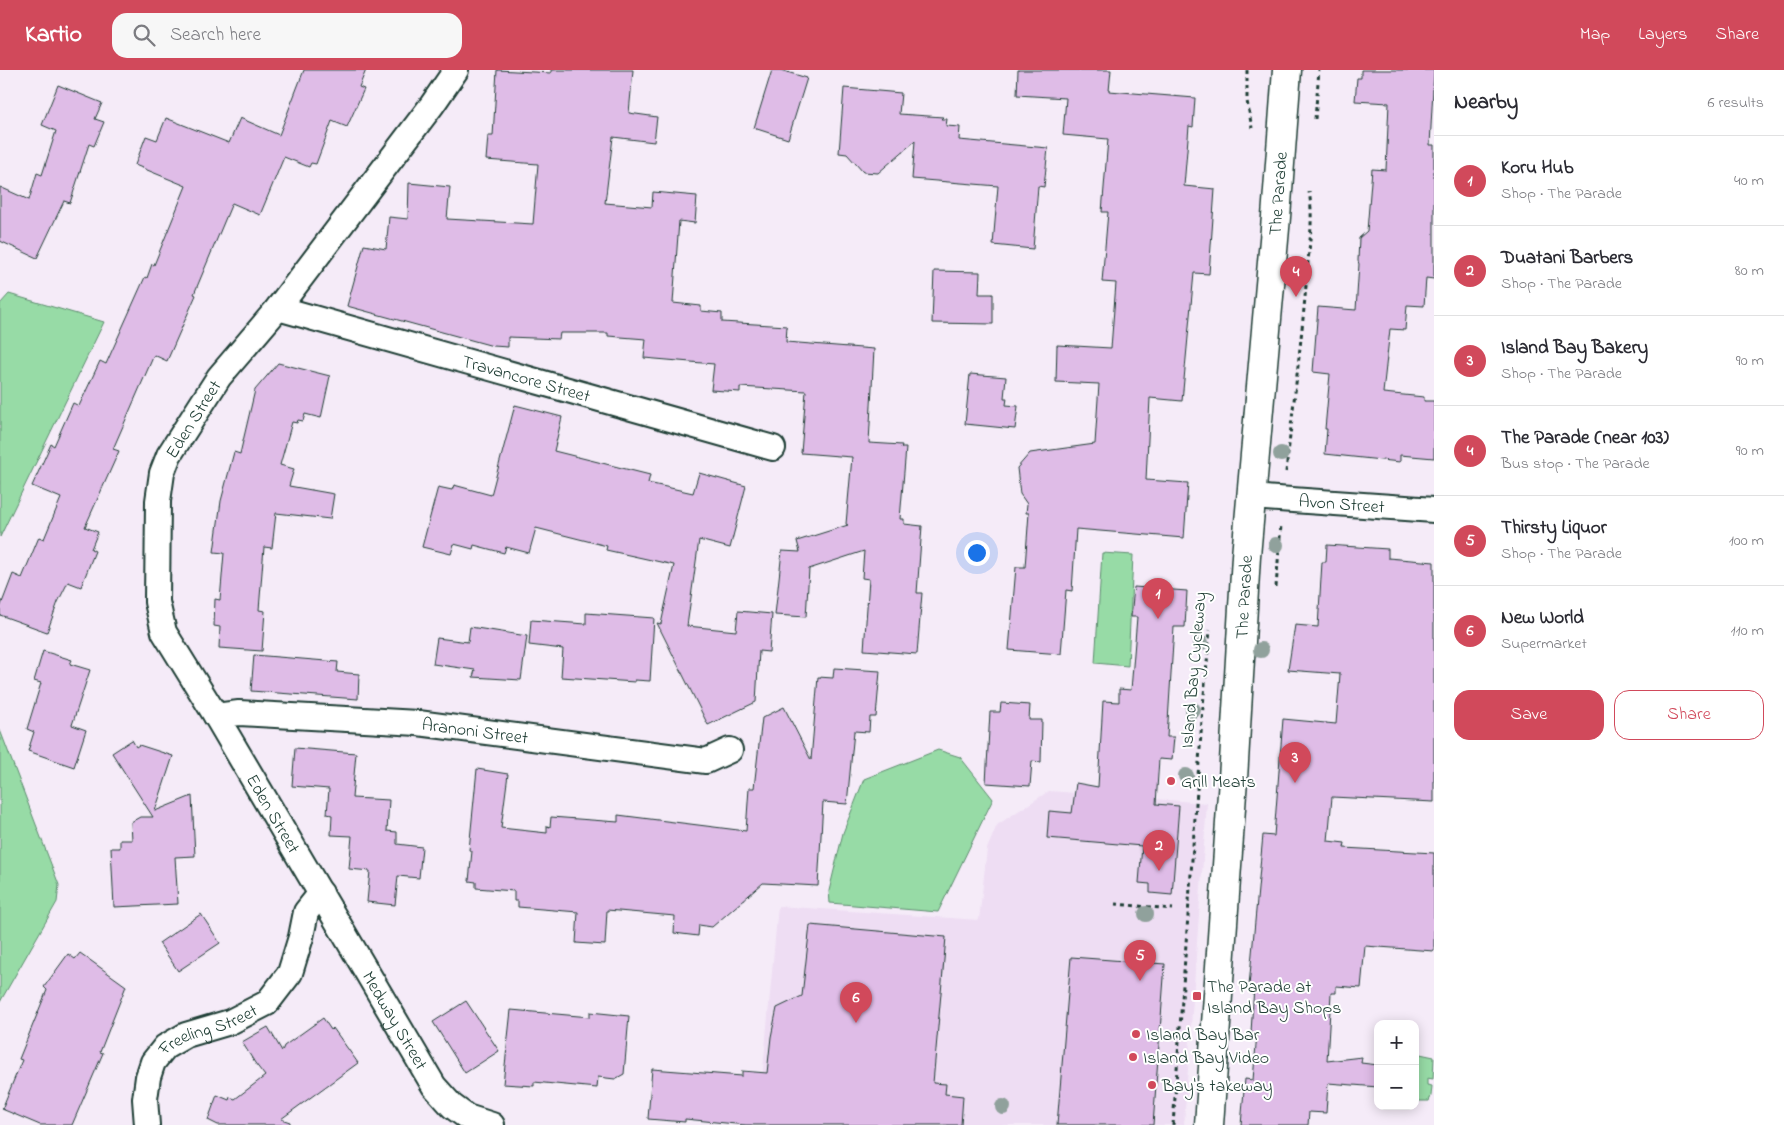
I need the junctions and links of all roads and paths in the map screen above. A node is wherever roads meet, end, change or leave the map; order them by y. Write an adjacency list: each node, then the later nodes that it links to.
1 (456, 70): 3 (street, Eden Street)
2 (1287, 70): 5 (main road, The Parade)
3 (278, 308): 4 (street, Travancore Street); 8 (street, Eden Street)
4 (773, 448)
5 (1250, 497): 6 (street, Avon Street); 16 (main road, The Parade)
6 (1434, 510)
7 (1211, 621): 15 (path, Island Bay Cycleway)
8 (216, 716): 9 (street, Aranoni Street); 10 (street, Eden Street)
9 (730, 750)
10 (321, 893): 13 (street, Freeling Street); 14 (street, Medway Street)
11 (1115, 904): 12 (path)
12 (1173, 909)
13 (146, 1125)
14 (492, 1125)
15 (1173, 1125)
16 (1209, 1125)

